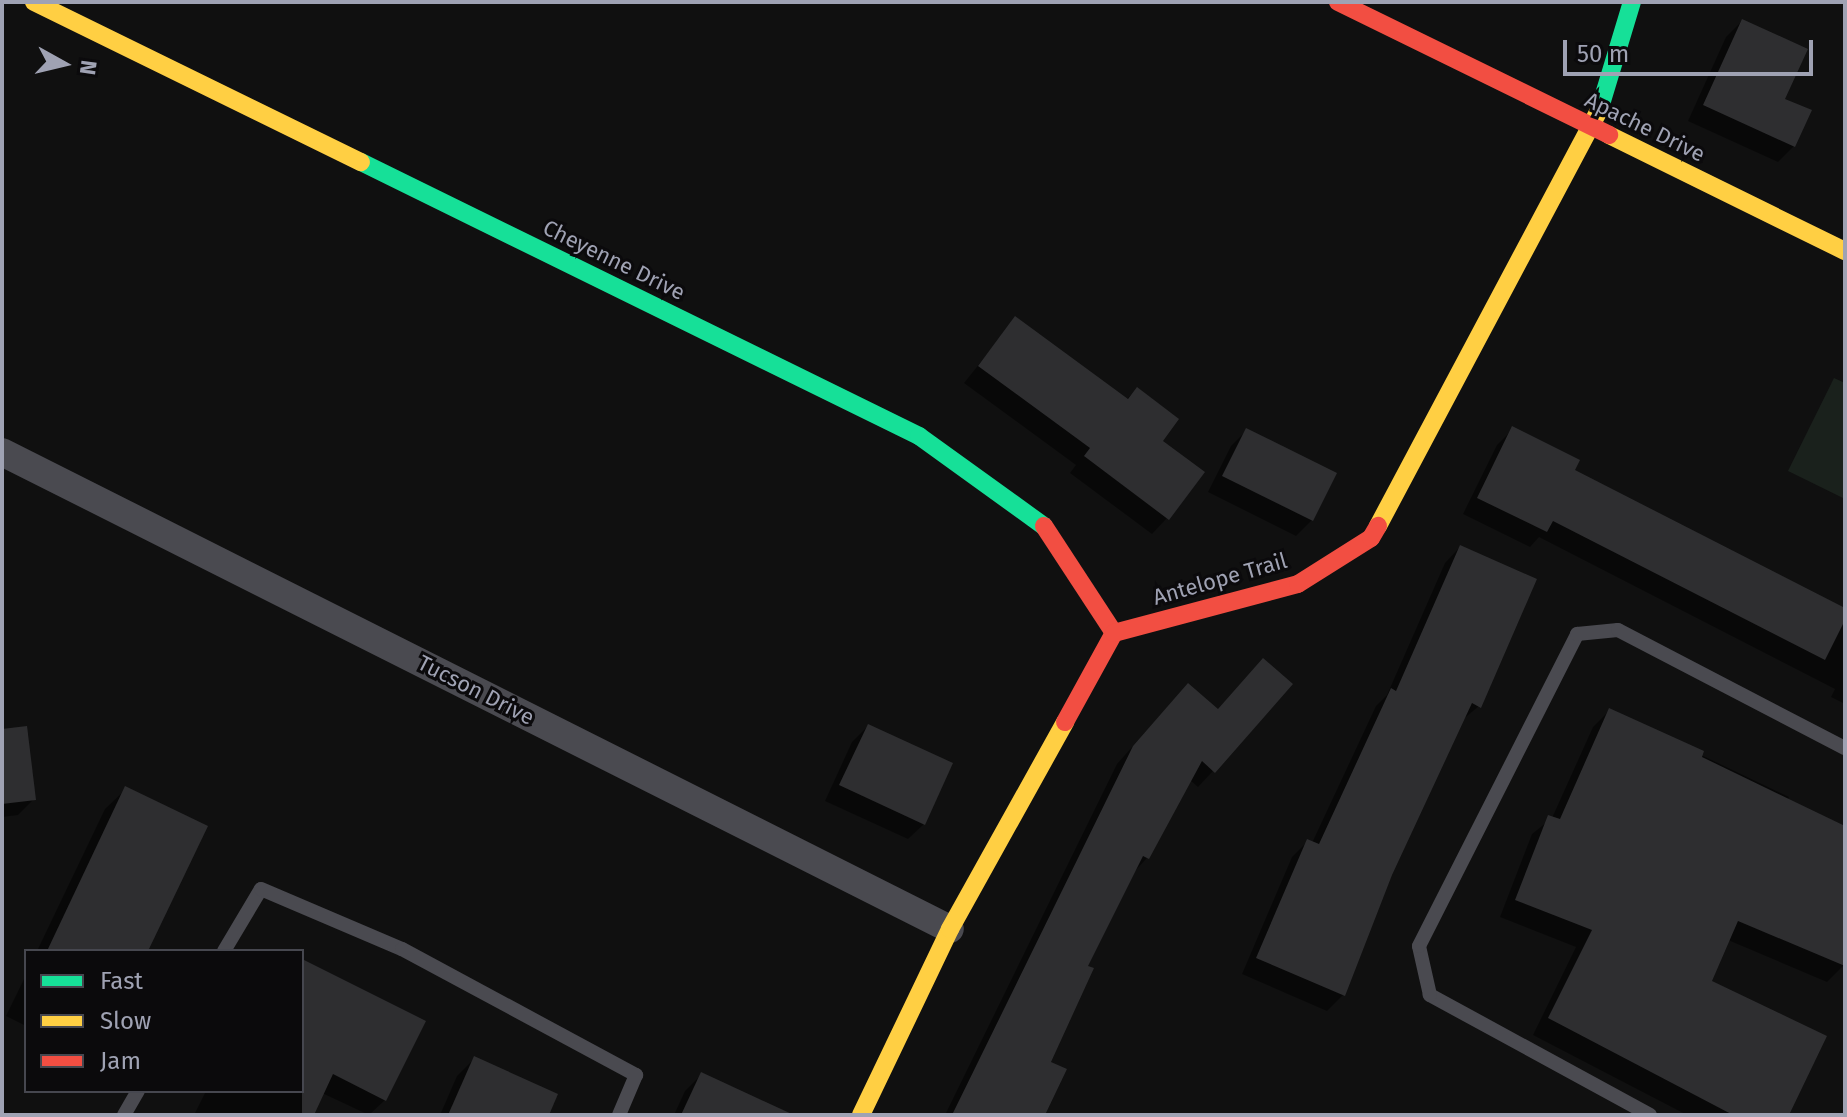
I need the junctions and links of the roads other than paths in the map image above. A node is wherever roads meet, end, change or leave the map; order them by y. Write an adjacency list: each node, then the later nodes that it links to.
1 (34, 2): 7 (street, Cheyenne Drive)
2 (1338, 2): 4 (street, Apache Drive)
3 (1632, 2): 4 (street, Antelope Trail)
4 (1593, 129): 5 (street, Apache Drive); 7 (street, Antelope Trail)
5 (1845, 251)
6 (2, 452): 9 (street, Tucson Drive)
7 (1114, 633): 9 (street)
8 (1845, 748): 15 (lane)
9 (950, 929): 14 (street)
10 (225, 949): 13 (lane)
11 (137, 1093): 12 (lane)
12 (124, 1115)
13 (619, 1115)
14 (861, 1115)
15 (1650, 1115)

